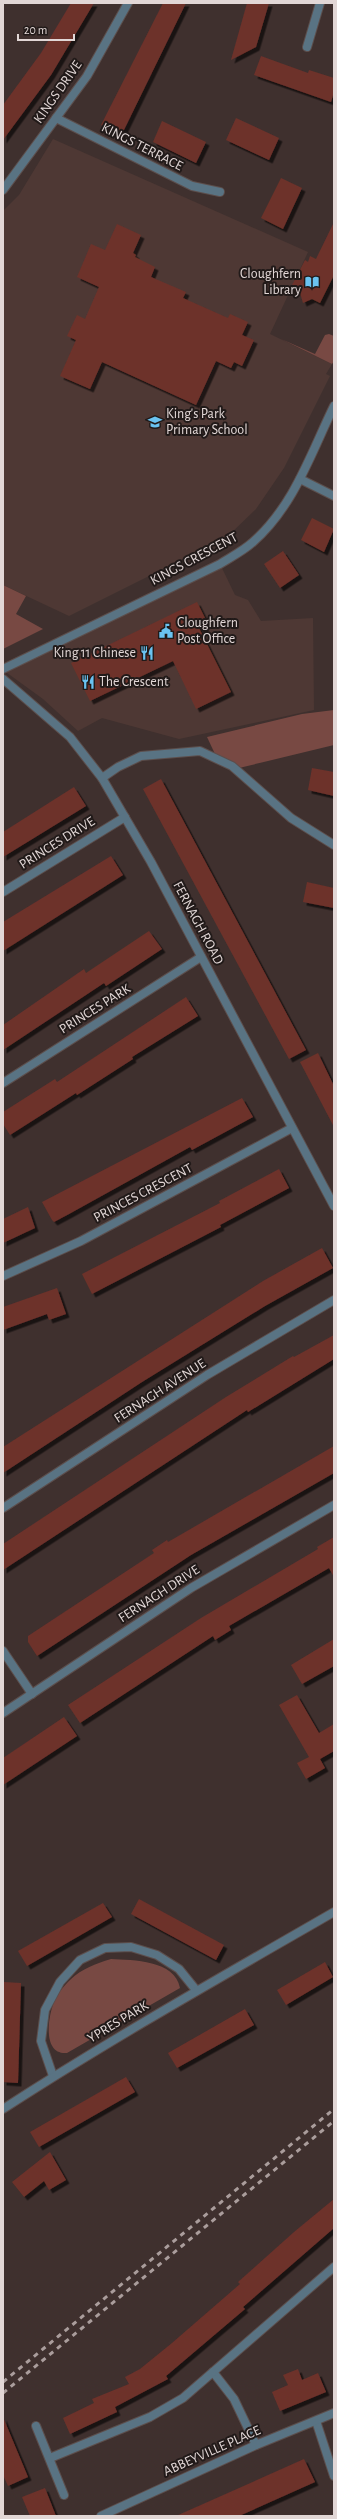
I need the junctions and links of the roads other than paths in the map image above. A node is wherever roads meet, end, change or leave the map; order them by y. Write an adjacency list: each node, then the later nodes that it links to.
1 (128, 3): 4 (street, KINGS DRIVE)
2 (320, 3): 3 (street)
3 (307, 46)
4 (56, 118): 5 (street, KINGS DRIVE); 6 (street, KINGS TERRACE)
5 (3, 190)
6 (220, 192)
7 (334, 406): 8 (street, KINGS CRESCENT)
8 (300, 479): 9 (street); 10 (street, KINGS CRESCENT)
9 (334, 496)
10 (3, 669)
11 (3, 679): 12 (street, FERNAGH ROAD)
12 (102, 778): 13 (street, FERNAGH ROAD); 14 (street)
13 (125, 817): 15 (street, PRINCES DRIVE); 16 (street, FERNAGH ROAD)
14 (334, 845)
15 (3, 892)
16 (201, 958): 17 (street, PRINCES PARK); 18 (street, FERNAGH ROAD)
17 (3, 1083)
18 (292, 1128): 19 (street, FERNAGH ROAD); 20 (street, PRINCES CRESCENT)
19 (334, 1206)
20 (3, 1276)
21 (334, 1300): 23 (street, FERNAGH AVENUE)
22 (334, 1505): 25 (street, FERNAGH DRIVE)
23 (3, 1508)
24 (3, 1651): 25 (street)
25 (32, 1694): 26 (street, FERNAGH DRIVE)
26 (3, 1713)
27 (334, 1912): 28 (street, YPRES PARK)
28 (196, 1990): 29 (street, YPRES PARK); 29 (street)
29 (53, 2076): 30 (street, YPRES PARK)
30 (3, 2109)
31 (334, 2267): 32 (street)
32 (214, 2372): 36 (street); 37 (street)
33 (334, 2413): 34 (street, ABBEYVILLE PLACE)
34 (316, 2422): 36 (street, ABBEYVILLE PLACE); 38 (street)
35 (36, 2426): 37 (street)
36 (256, 2445): 40 (street, ABBEYVILLE PLACE)
37 (50, 2458): 39 (street)
38 (334, 2476)
39 (64, 2496)
40 (101, 2516)

